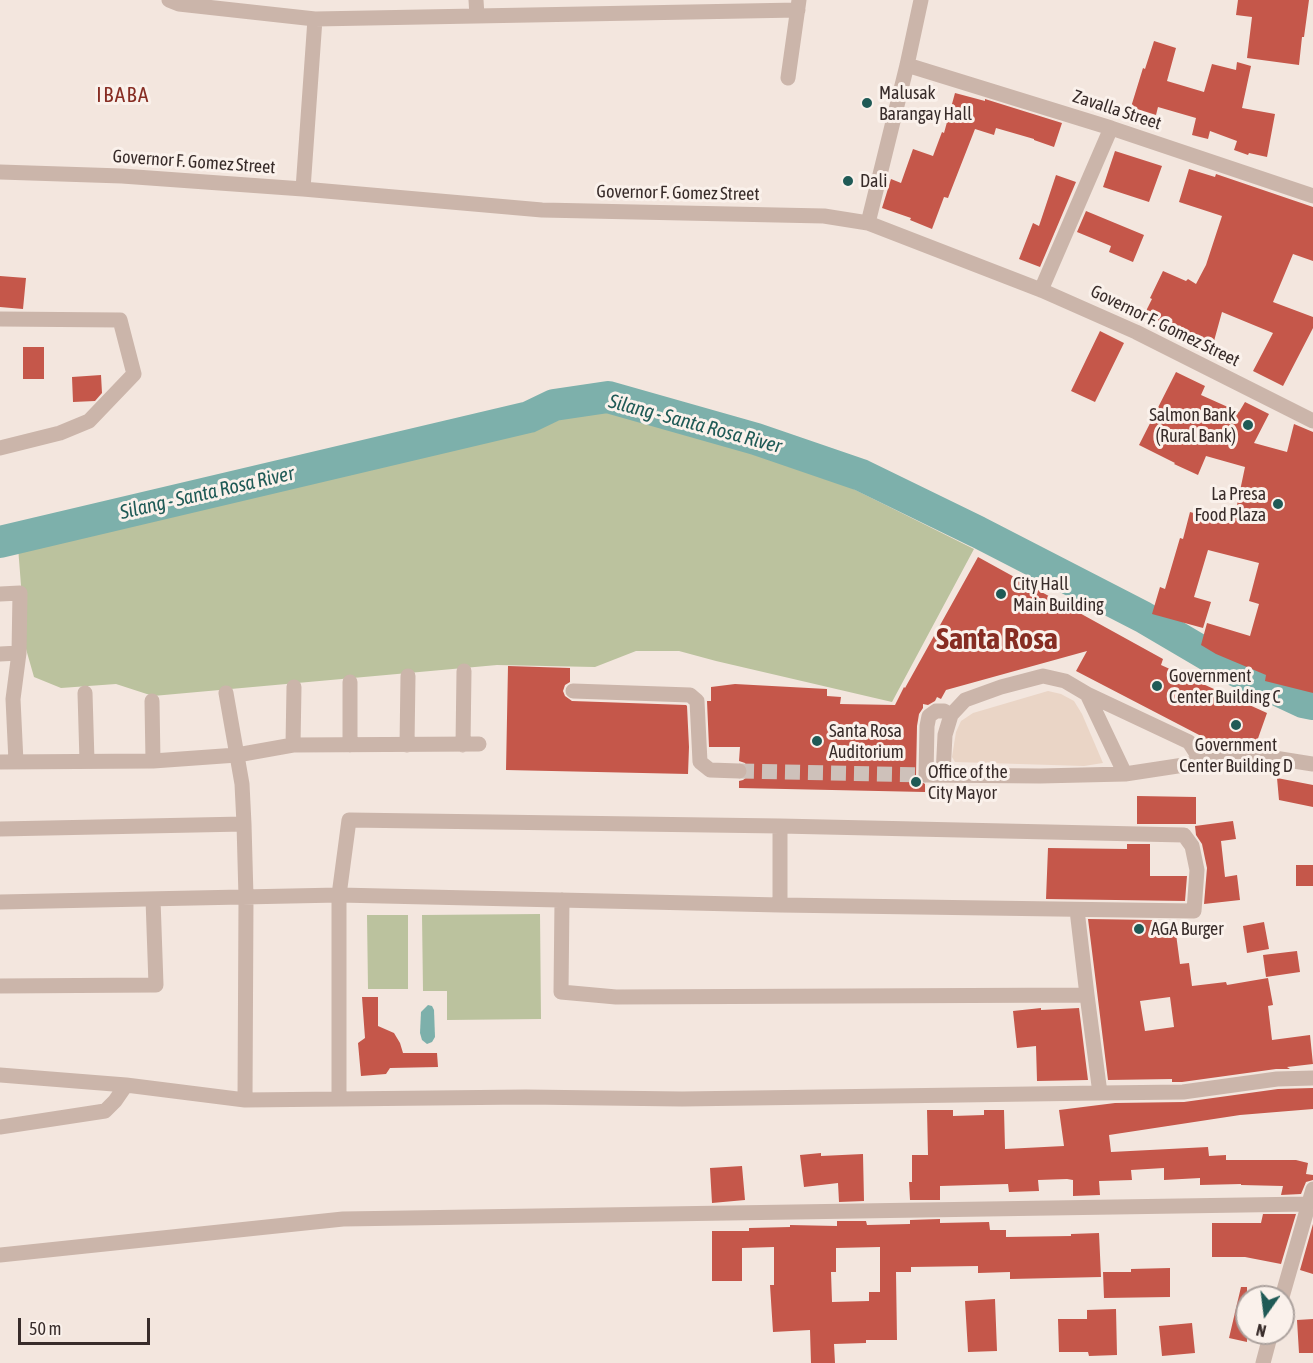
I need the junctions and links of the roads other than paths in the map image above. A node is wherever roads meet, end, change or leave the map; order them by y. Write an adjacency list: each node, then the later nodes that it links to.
1 (169, 0): 6 (street)
2 (476, 0): 5 (street)
3 (921, 0): 7 (street)
4 (798, 5): 5 (street); 8 (street)
5 (477, 16): 6 (street)
6 (315, 19): 11 (street)
7 (907, 64): 9 (street, Zavalla Street); 13 (street)
8 (788, 78)
9 (1111, 128): 12 (street, Zavalla Street); 14 (street)
10 (0, 172): 11 (street, Governor F. Gomez Street)
11 (303, 189): 13 (street, Governor F. Gomez Street)
12 (1313, 196)
13 (868, 223): 14 (street, Governor F. Gomez Street)
14 (1041, 290): 16 (street, Governor F. Gomez Street)
15 (0, 319): 17 (street)
16 (1313, 421)
17 (0, 448)
18 (0, 594): 19 (street)
19 (19, 653): 20 (street); 29 (street)
20 (0, 654)
21 (464, 671): 36 (street)
22 (408, 676): 35 (street)
23 (350, 682): 34 (street)
24 (294, 687): 33 (street)
25 (573, 691): 43 (street)
26 (85, 693): 38 (street)
27 (226, 693): 37 (street)
28 (1087, 694): 31 (street); 41 (street); 44 (street)
29 (7, 699): 40 (street)
30 (152, 701): 39 (street)
31 (951, 715): 45 (street); 45 (street)
32 (479, 744): 36 (street)
33 (293, 745): 34 (street); 37 (street)
34 (350, 745): 35 (street)
35 (407, 745): 36 (street)
36 (463, 745)
37 (237, 755): 39 (street); 46 (street)
38 (87, 761): 39 (street); 40 (street)
39 (153, 761)
40 (8, 762)
41 (1199, 763): 42 (street); 44 (street)
42 (1313, 764)
43 (739, 771)
44 (1125, 774): 45 (street)
45 (943, 775)
46 (244, 824): 48 (street); 50 (street)
47 (780, 826): 49 (street); 54 (street); 55 (street)
48 (0, 829)
49 (339, 895): 50 (street); 52 (street); 62 (street)
50 (246, 897): 51 (street); 63 (street)
51 (153, 900): 53 (street); 56 (street)
52 (562, 900): 54 (street); 57 (street)
53 (0, 902)
54 (780, 905): 55 (street)
55 (1077, 910): 57 (street)
56 (0, 986)
57 (1087, 995): 61 (street)
58 (0, 1075): 60 (street)
59 (1313, 1078): 61 (street)
60 (126, 1085): 63 (street); 64 (street)
61 (1100, 1093): 62 (street)
62 (339, 1099): 63 (street)
63 (245, 1100)
64 (0, 1127)
65 (1310, 1196): 66 (street); 67 (street)
66 (0, 1255)
67 (1285, 1285)
68 (1268, 1345): 69 (street)
69 (1263, 1363)

